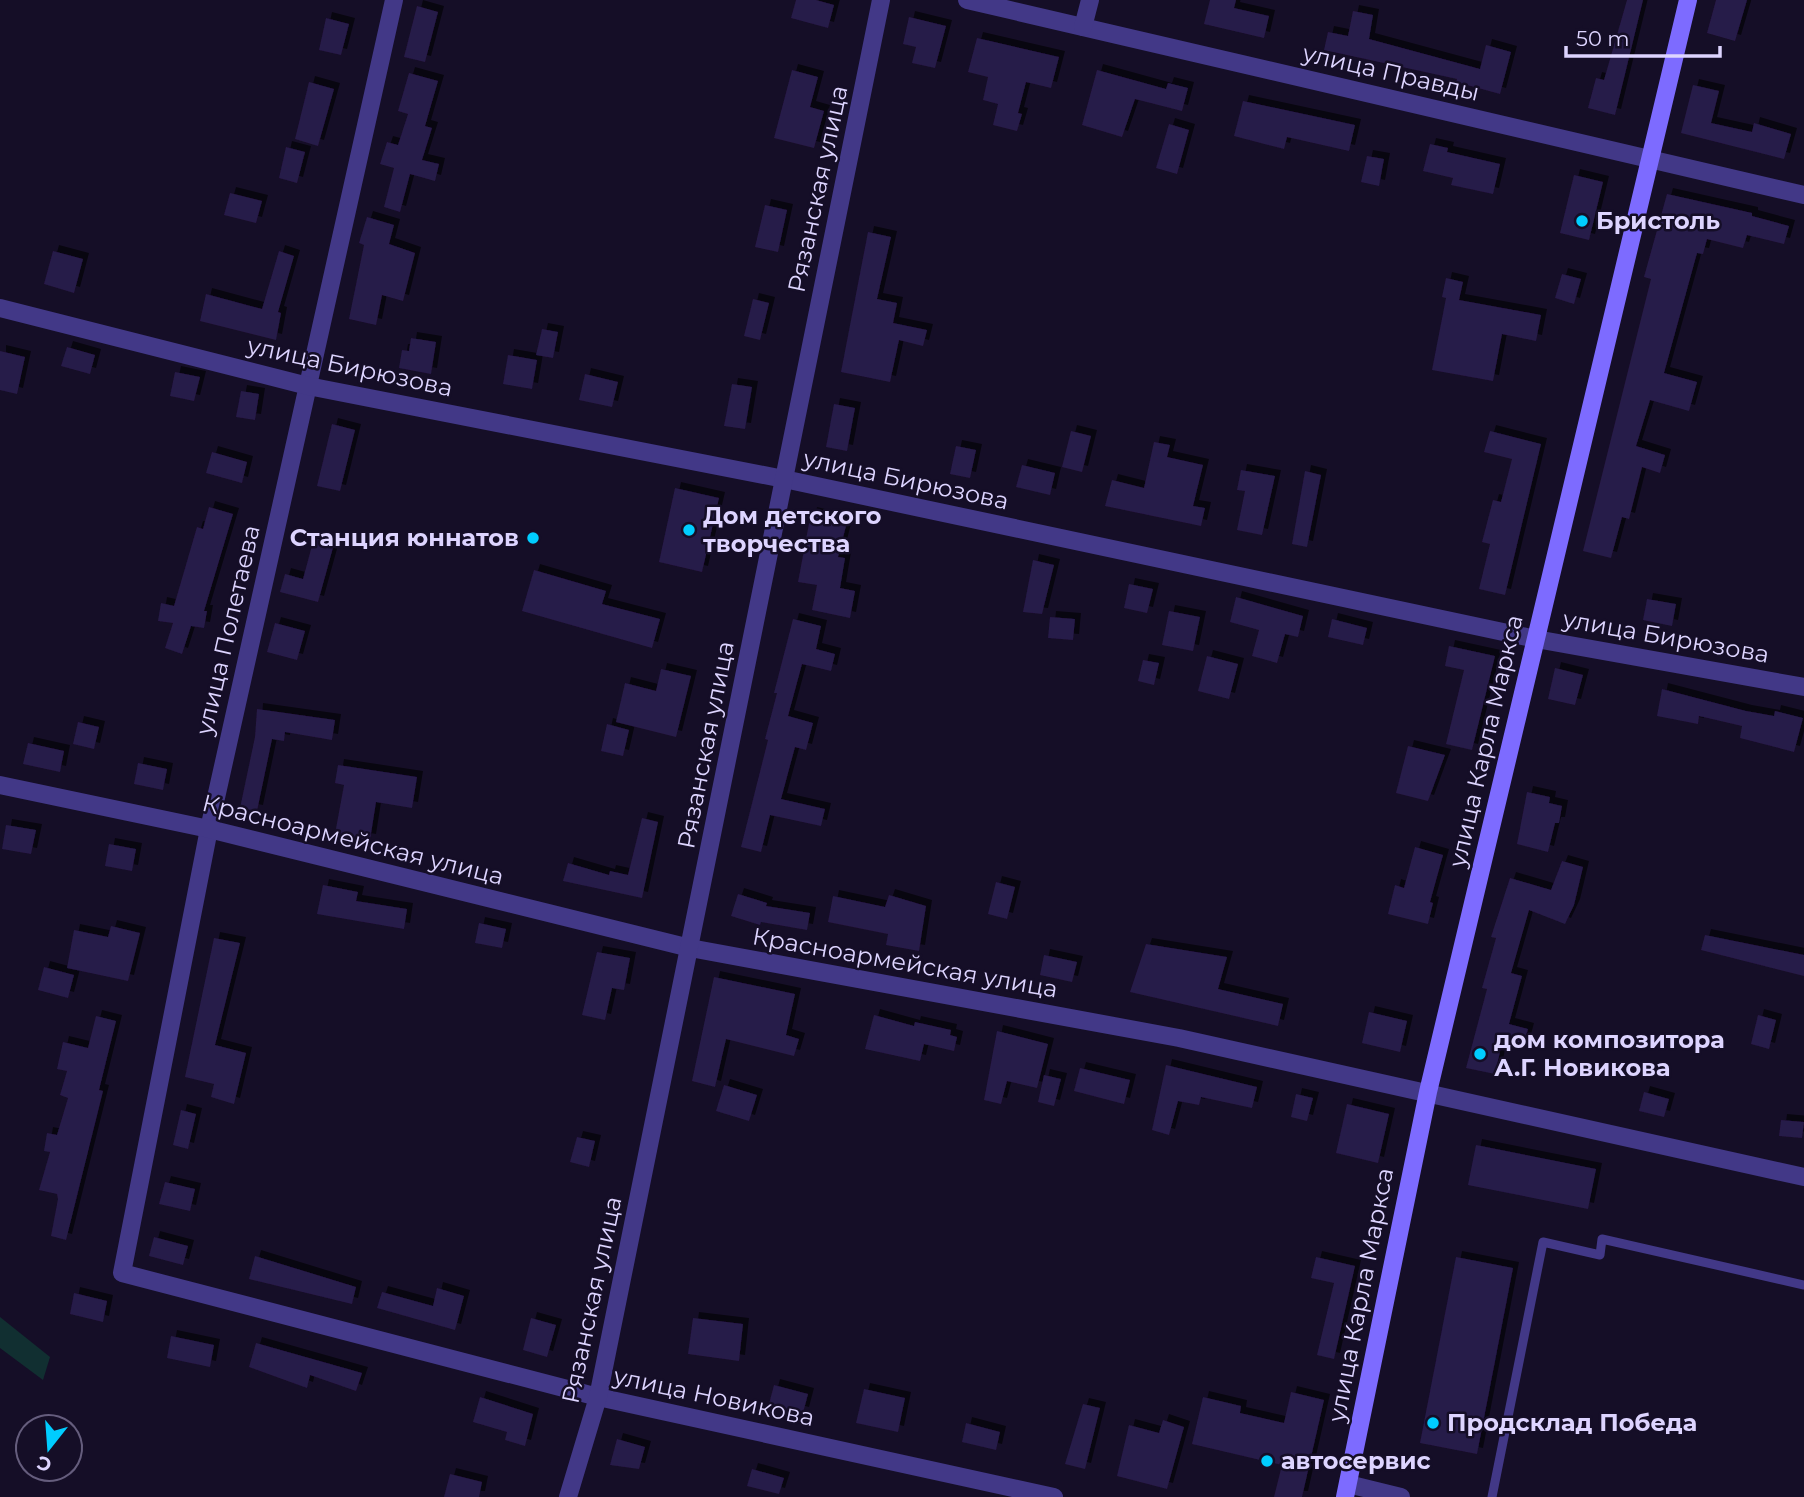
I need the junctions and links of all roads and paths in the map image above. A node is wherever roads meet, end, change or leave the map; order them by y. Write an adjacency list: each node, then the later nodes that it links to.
1 (394, 0): 10 (street, улица Полетаева)
2 (881, 0): 11 (street, Рязанская улица)
3 (967, 0): 6 (street, улица Правды)
4 (1090, 0): 6 (street)
5 (1688, 0): 7 (main road, улица Карла Маркса)
6 (1083, 27): 7 (street, улица Правды)
7 (1651, 159): 8 (street, улица Правды); 12 (main road, улица Карла Маркса)
8 (1804, 195)
9 (0, 308): 10 (street, улица Бирюзова)
10 (308, 386): 11 (street, улица Бирюзова); 15 (street, улица Полетаева)
11 (783, 479): 12 (street, улица Бирюзова); 16 (street, Рязанская улица)
12 (1536, 639): 13 (street, улица Бирюзова); 17 (main road, улица Карла Маркса)
13 (1804, 687)
14 (0, 785): 15 (street, Красноармейская улица)
15 (209, 829): 16 (street, Красноармейская улица); 19 (street, улица Полетаева)
16 (690, 948): 17 (street, Красноармейская улица); 21 (street, Рязанская улица)
17 (1427, 1092): 18 (street, Красноармейская улица); 22 (main road, улица Карла Маркса)
18 (1804, 1177)
19 (122, 1273): 21 (street, улица Новикова)
20 (1804, 1286): 26 (lane)
21 (598, 1397): 23 (street, Рязанская улица); 24 (street, улица Новикова)
22 (1347, 1491): 25 (street)
23 (568, 1497)
24 (1054, 1497)
25 (1401, 1497)
26 (1492, 1497)

